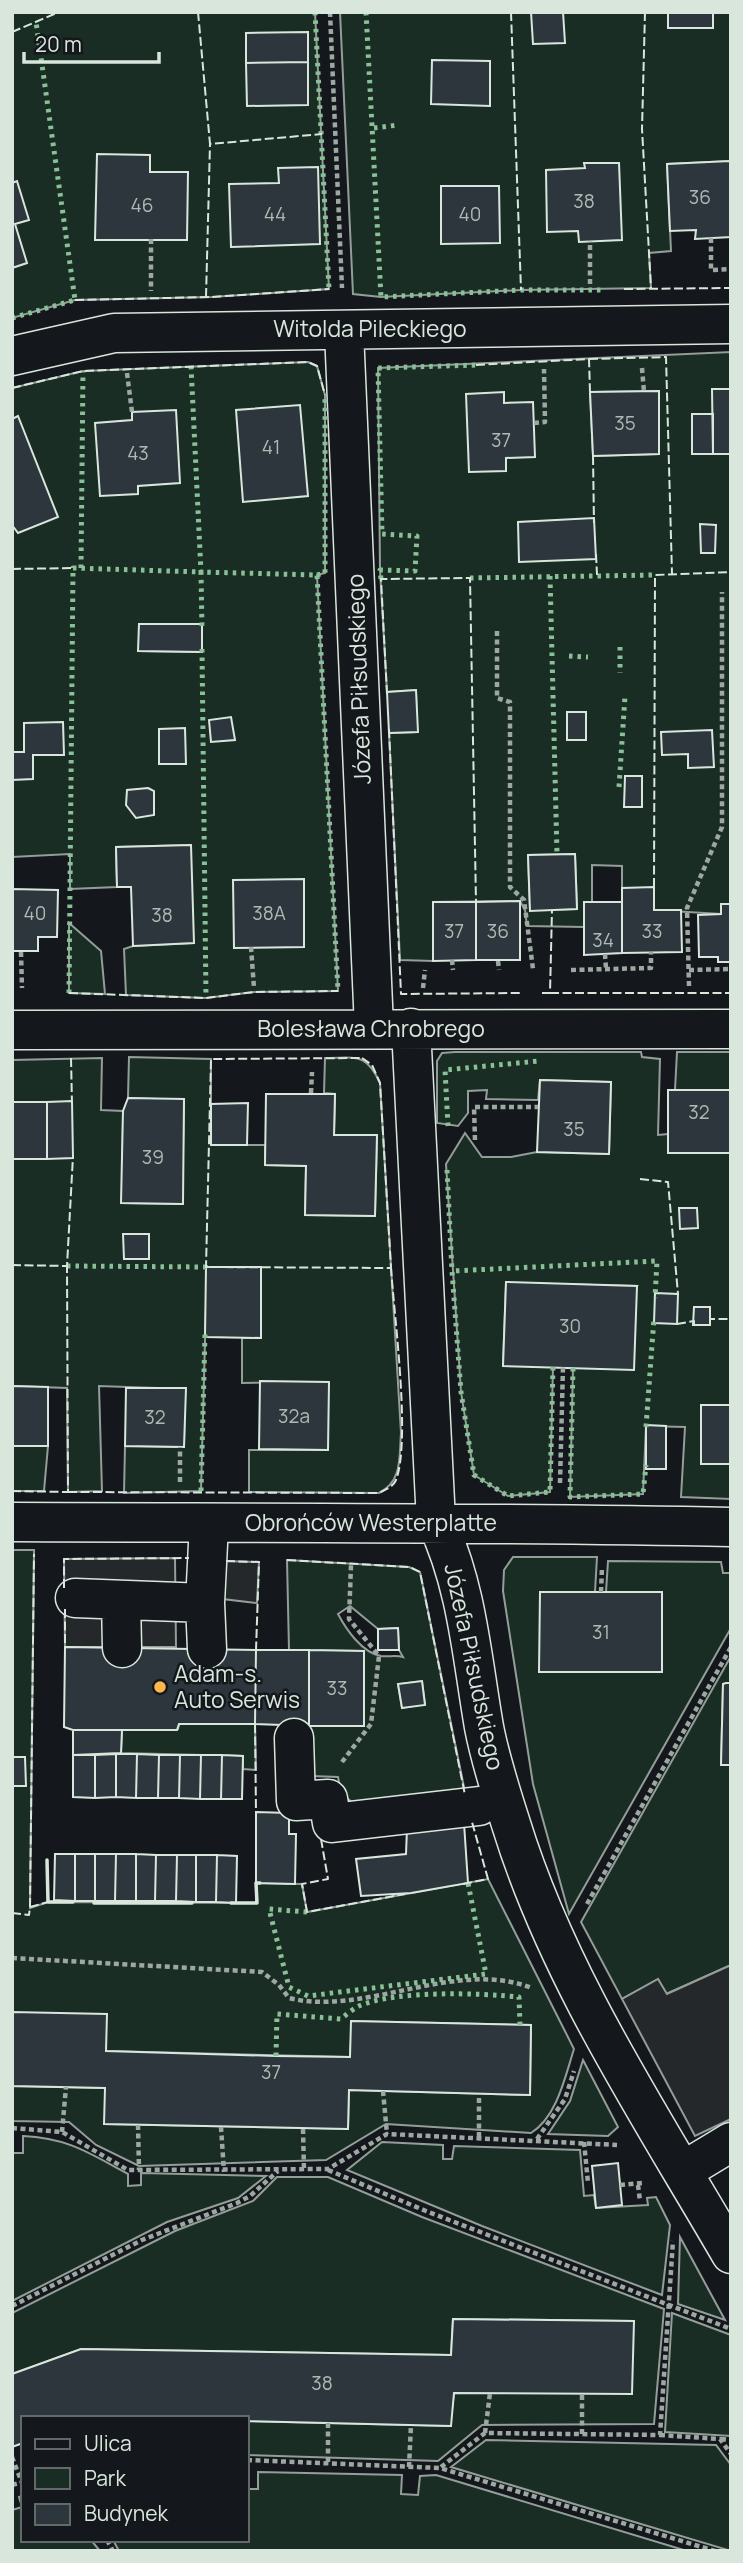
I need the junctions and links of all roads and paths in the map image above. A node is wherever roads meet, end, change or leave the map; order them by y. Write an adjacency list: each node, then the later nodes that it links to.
1 (330, 12): 9 (path)
2 (711, 238): 5 (path)
3 (151, 239): 7 (path)
4 (590, 241): 6 (path)
5 (731, 269)
6 (589, 290)
7 (152, 299)
8 (731, 324): 9 (street, Witolda Pileckiego)
9 (344, 331): 10 (street, Witolda Pileckiego); 33 (street, Józefa Piłsudskiego)
10 (12, 356)
11 (544, 361): 14 (path)
12 (127, 369): 13 (path)
13 (132, 412)
14 (534, 423)
15 (722, 592): 29 (path)
16 (498, 631): 23 (path)
17 (251, 947): 31 (path)
18 (21, 951): 30 (path)
19 (651, 952): 24 (path)
20 (605, 954): 24 (path)
21 (452, 960): 26 (path)
22 (498, 961): 27 (path)
23 (533, 969)
24 (606, 969): 28 (path)
25 (731, 969): 29 (path)
26 (453, 970)
27 (499, 970)
28 (571, 970)
29 (689, 970): 32 (path)
30 (22, 990)
31 (254, 992)
32 (689, 993)
33 (374, 1028): 34 (street, Bolesława Chrobrego); 36 (street, Bolesława Chrobrego)
34 (411, 1028): 35 (street, Bolesława Chrobrego); 43 (street, Józefa Piłsudskiego)
35 (731, 1029)
36 (12, 1030)
37 (538, 1107): 38 (path)
38 (475, 1140)
39 (563, 1367): 41 (path)
40 (180, 1447): 42 (path)
41 (559, 1488)
42 (180, 1492)
43 (436, 1521): 45 (street, Obrońców Westerplatte); 46 (street, Obrońców Westerplatte); 81 (street, Józefa Piłsudskiego)
44 (12, 1522): 45 (street, Obrońców Westerplatte)
45 (209, 1524): 52 (street)
46 (731, 1527)
47 (352, 1553): 57 (path)
48 (602, 1565): 49 (path)
49 (601, 1592)
50 (75, 1598): 51 (street)
51 (121, 1600): 52 (street); 54 (street)
52 (205, 1603): 55 (street)
53 (731, 1647): 59 (path)
54 (122, 1648)
55 (207, 1649)
56 (294, 1738): 57 (street)
57 (328, 1799): 58 (street)
58 (479, 1807)
59 (586, 1906)
60 (12, 1958): 61 (path)
61 (537, 1991)
62 (576, 2064): 73 (path)
63 (66, 2087): 70 (path)
64 (383, 2091): 71 (path)
65 (479, 2094): 72 (path)
66 (138, 2125): 78 (path)
67 (221, 2127): 82 (path)
68 (12, 2128): 70 (path)
69 (303, 2129): 80 (path)
70 (62, 2132): 78 (path)
71 (387, 2134): 72 (path); 77 (path)
72 (479, 2137): 73 (path)
73 (536, 2140): 74 (path)
74 (584, 2142): 76 (path); 83 (path)
75 (731, 2142): 81 (street)
76 (628, 2146)
77 (328, 2169): 80 (path); 89 (path)
78 (139, 2170): 82 (path)
79 (278, 2170): 80 (path); 82 (path); 88 (path)
80 (304, 2170)
81 (682, 2171): 87 (street, Józefa Piłsudskiego)
82 (224, 2172)
83 (588, 2182)
84 (638, 2184): 85 (path)
85 (640, 2201)
86 (674, 2231): 89 (path)
87 (731, 2253)
88 (12, 2306)
89 (670, 2306): 90 (path); 97 (path)
90 (731, 2329)
91 (489, 2393): 95 (path)
92 (582, 2393): 96 (path)
93 (328, 2423): 103 (path)
94 (411, 2425): 104 (path)
95 (485, 2433): 96 (path); 105 (path)
96 (582, 2434): 97 (path)
97 (660, 2435): 98 (path)
98 (720, 2439): 99 (path); 100 (path)
99 (731, 2440)
100 (731, 2454)
101 (12, 2457): 106 (path)
102 (248, 2460): 103 (path)
103 (328, 2464): 104 (path)
104 (409, 2467): 105 (path)
105 (440, 2468): 107 (path)
106 (21, 2480)
107 (715, 2551)

